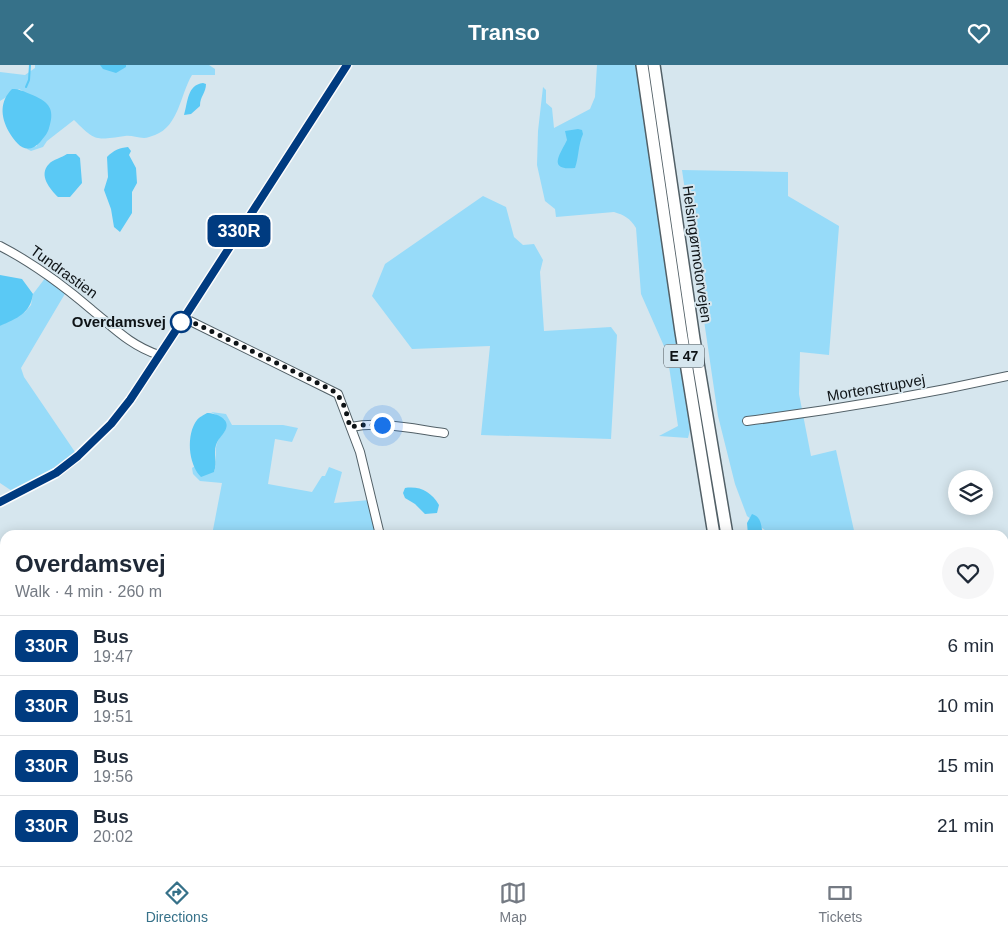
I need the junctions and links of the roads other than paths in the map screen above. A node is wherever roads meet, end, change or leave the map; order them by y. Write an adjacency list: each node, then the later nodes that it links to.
1 (347, 65): 5 (street)
2 (642, 65): 13 (highway, Helsingørmotorvejen / E 47)
3 (654, 65): 14 (highway, Helsingørmotorvejen / E 47)
4 (0, 246): 6 (street, Tundrastien)
5 (184, 318): 6 (street); 9 (street)
6 (159, 355): 11 (street)
7 (1008, 376): 8 (street, Mortenstrupvej)
8 (747, 421)
9 (350, 427): 10 (street); 12 (street)
10 (444, 433)
11 (0, 502)
12 (379, 530)
13 (713, 530)
14 (726, 530)

